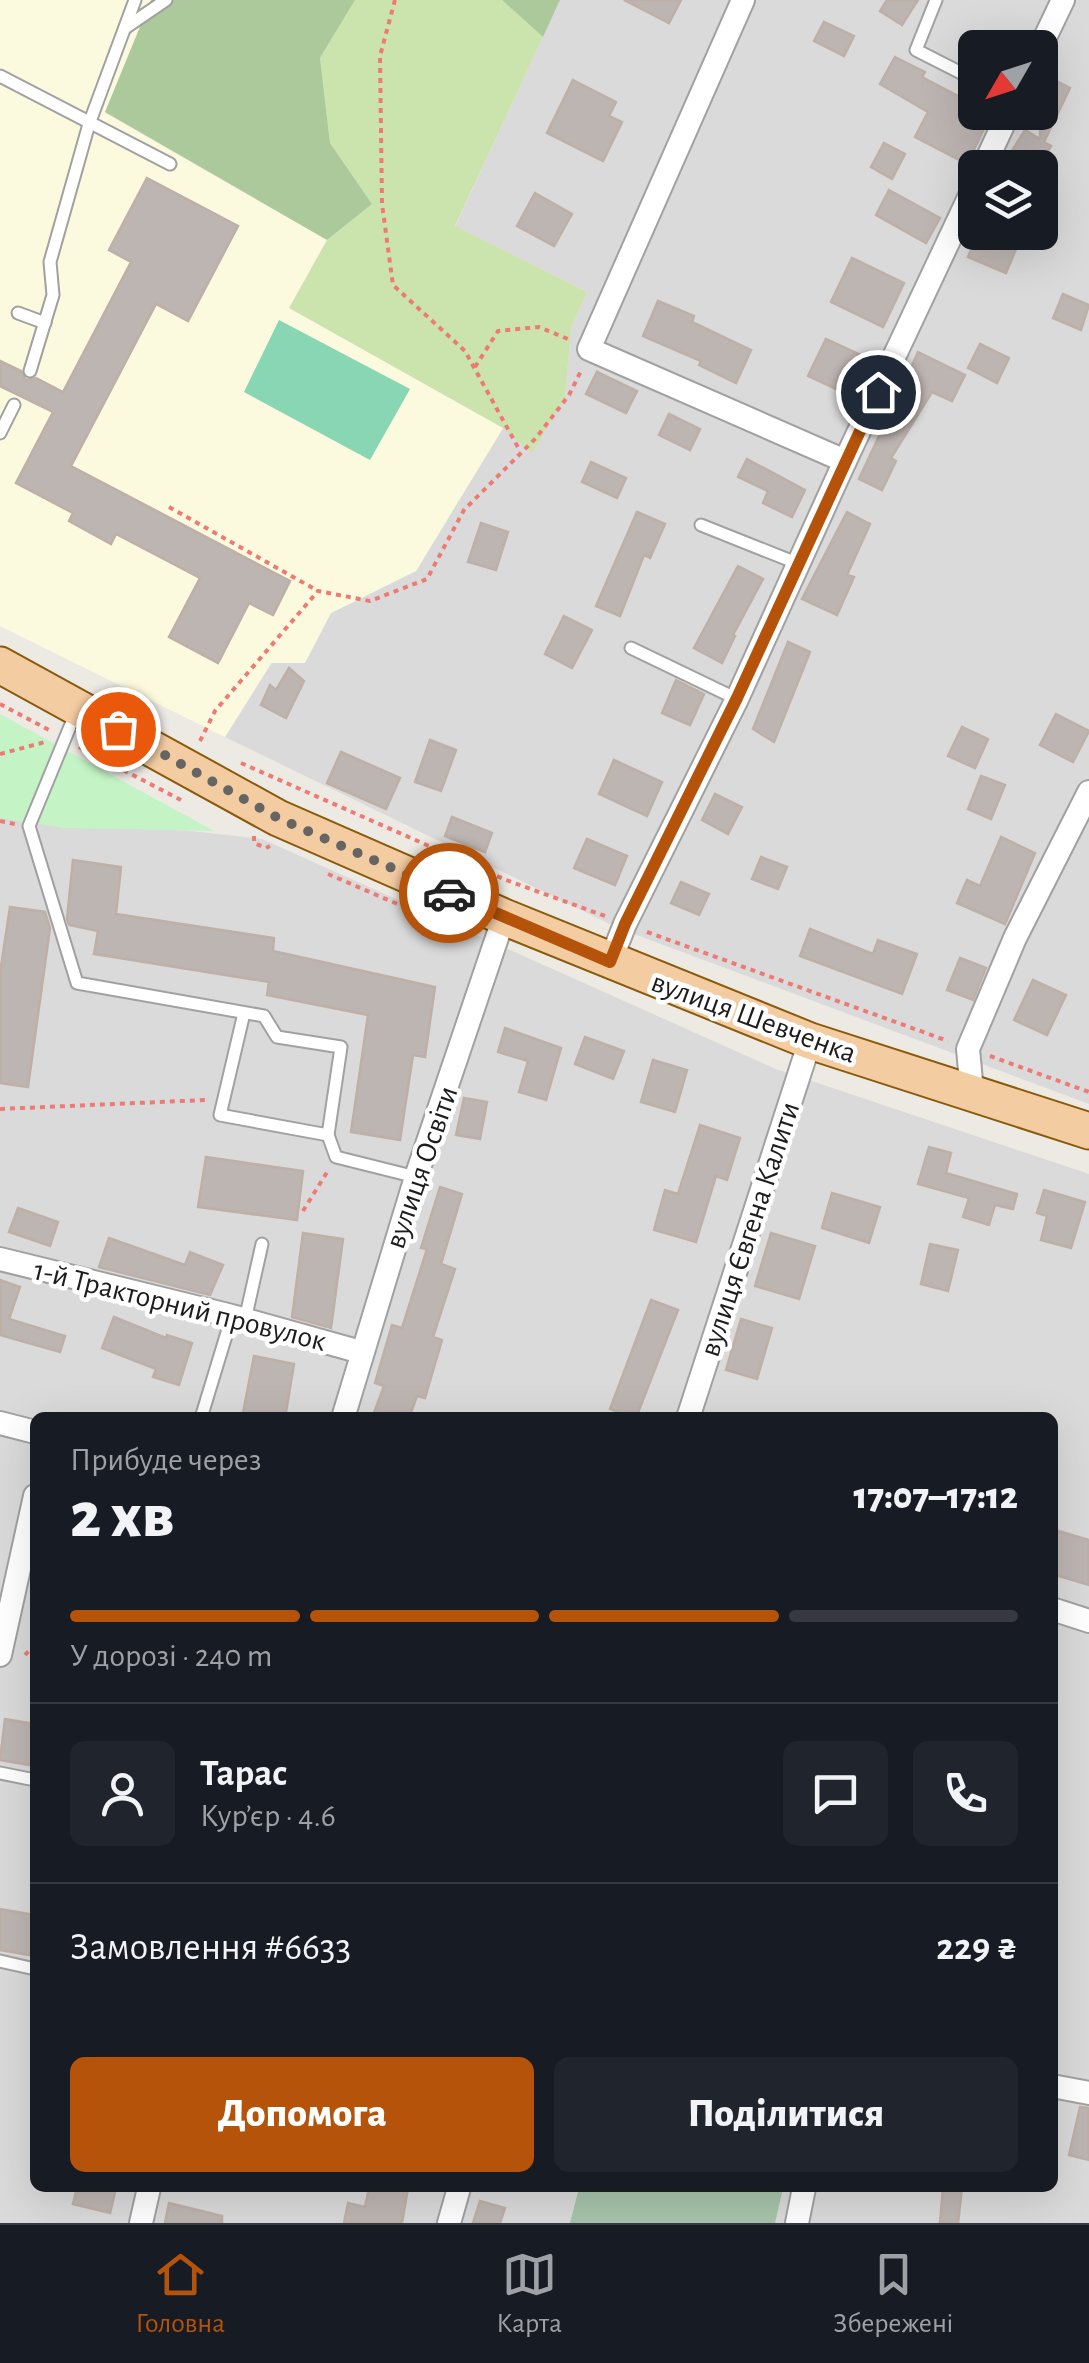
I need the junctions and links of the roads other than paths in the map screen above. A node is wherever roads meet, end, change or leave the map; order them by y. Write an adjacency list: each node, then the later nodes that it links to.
1 (135, 0): 6 (lane)
2 (166, 0): 6 (lane)
3 (743, 0): 18 (street)
4 (936, 0): 8 (lane)
5 (1063, 0): 7 (street)
6 (125, 28): 10 (lane)
7 (1049, 30)
8 (958, 71)
9 (0, 76): 10 (lane)
10 (90, 124): 11 (lane); 14 (lane)
11 (170, 164)
12 (958, 221): 18 (street)
13 (18, 312): 14 (lane)
14 (45, 323): 15 (lane)
15 (30, 371)
16 (14, 405): 17 (lane)
17 (0, 433)
18 (845, 461): 20 (street)
19 (701, 525): 20 (lane)
20 (799, 564): 23 (street)
21 (631, 648): 23 (lane)
22 (0, 664): 24 (main road, вулиця Шевченка)
23 (737, 698): 27 (street)
24 (71, 723): 26 (main road, вулиця Шевченка); 28 (lane)
25 (1089, 792): 30 (street)
26 (504, 917): 27 (main road, вулиця Шевченка); 33 (street, вулиця Освіти)
27 (610, 962): 29 (main road, вулиця Шевченка)
28 (244, 1012): 32 (lane); 32 (lane)
29 (810, 1040): 30 (main road, вулиця Шевченка); 40 (street, вулиця Євгена Калити)
30 (972, 1092): 31 (main road, вулиця Шевченка)
31 (1089, 1131)
32 (328, 1135): 33 (lane)
33 (416, 1177): 37 (street, вулиця Освіти)
34 (262, 1244): 36 (lane)
35 (0, 1259): 36 (street, 1-й Тракторний провулок)
36 (239, 1318): 37 (street, 1-й Тракторний провулок); 38 (lane)
37 (360, 1352): 39 (street, вулиця Освіти)
38 (202, 1412)
39 (345, 1412)
40 (690, 1412)
41 (0, 1423): 42 (street)
42 (30, 1431)
43 (30, 1542): 44 (street)
44 (26, 1579): 47 (street)
45 (1058, 1611): 46 (street)
46 (1089, 1621)
47 (0, 1655)
48 (0, 1774): 49 (lane)
49 (30, 1779)
50 (0, 1961): 51 (lane)
51 (30, 1968)
52 (1058, 2087): 53 (street)
53 (1089, 2093)
54 (148, 2192): 57 (street)
55 (459, 2192): 58 (street)
56 (803, 2192): 59 (street)
57 (141, 2223)
58 (449, 2223)
59 (796, 2223)

